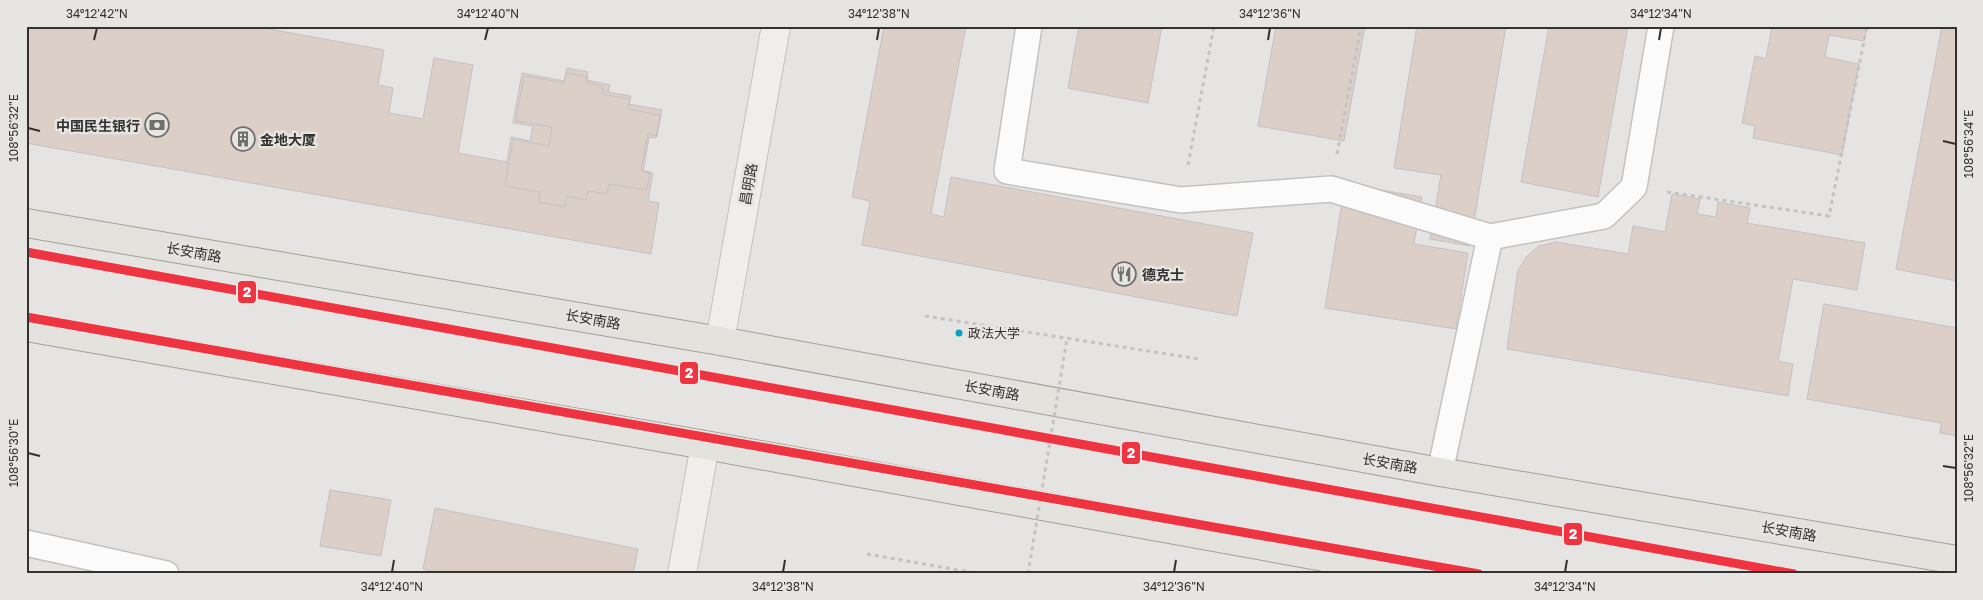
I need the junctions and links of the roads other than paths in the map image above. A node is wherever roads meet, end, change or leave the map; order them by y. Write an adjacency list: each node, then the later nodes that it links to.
1 (776, 26): 7 (street, 昌明路)
2 (1029, 26): 5 (lane)
3 (1661, 26): 5 (lane)
4 (26, 224): 7 (main road, 长安南路)
5 (1490, 237): 9 (lane)
6 (26, 327): 8 (main road)
7 (720, 341): 9 (main road, 长安南路)
8 (705, 444): 13 (street); 14 (main road)
9 (1440, 472): 11 (main road, 长安南路)
10 (27, 550): 12 (lane)
11 (1957, 560)
12 (166, 574)
13 (682, 574)
14 (1418, 574)

